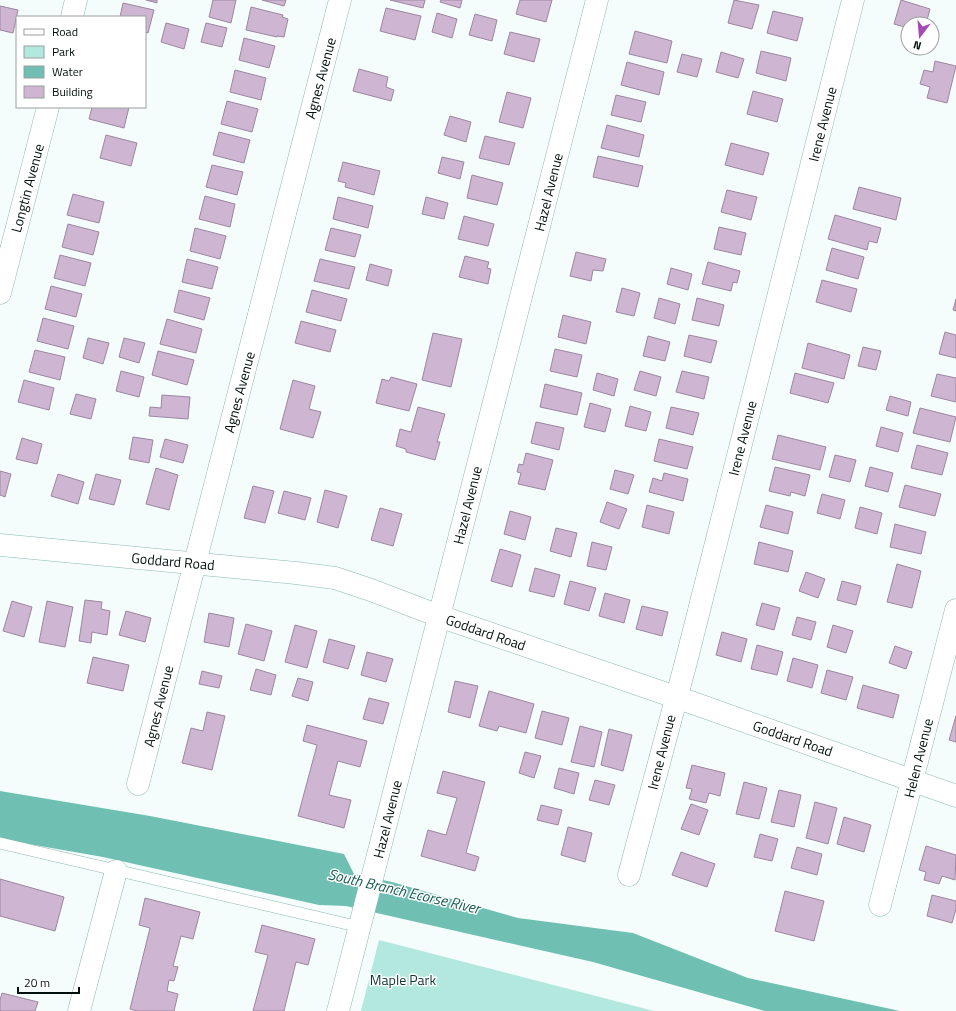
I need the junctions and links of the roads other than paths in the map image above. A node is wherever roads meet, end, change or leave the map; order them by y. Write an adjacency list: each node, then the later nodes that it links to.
1 (76, 0): 5 (street)
2 (340, 0): 9 (street, Agnes Avenue)
3 (597, 0): 11 (street, Hazel Avenue)
4 (853, 0): 12 (street, Irene Avenue)
5 (72, 16)
6 (48, 108): 7 (street, Longtin Avenue)
7 (0, 293)
8 (0, 545): 9 (street, Goddard Road)
9 (194, 563): 11 (street, Goddard Road); 14 (street, Agnes Avenue)
10 (956, 610): 13 (street, Helen Avenue)
11 (439, 616): 12 (street, Goddard Road); 20 (street, Hazel Avenue)
12 (675, 697): 13 (street, Goddard Road); 18 (street, Irene Avenue)
13 (912, 780): 15 (street, Goddard Road); 19 (street, Helen Avenue)
14 (138, 784)
15 (956, 796)
16 (0, 843): 17 (lane)
17 (116, 871): 20 (lane); 21 (street)
18 (629, 875)
19 (880, 906)
20 (362, 918): 22 (street, Hazel Avenue)
21 (79, 1011)
22 (338, 1011)

